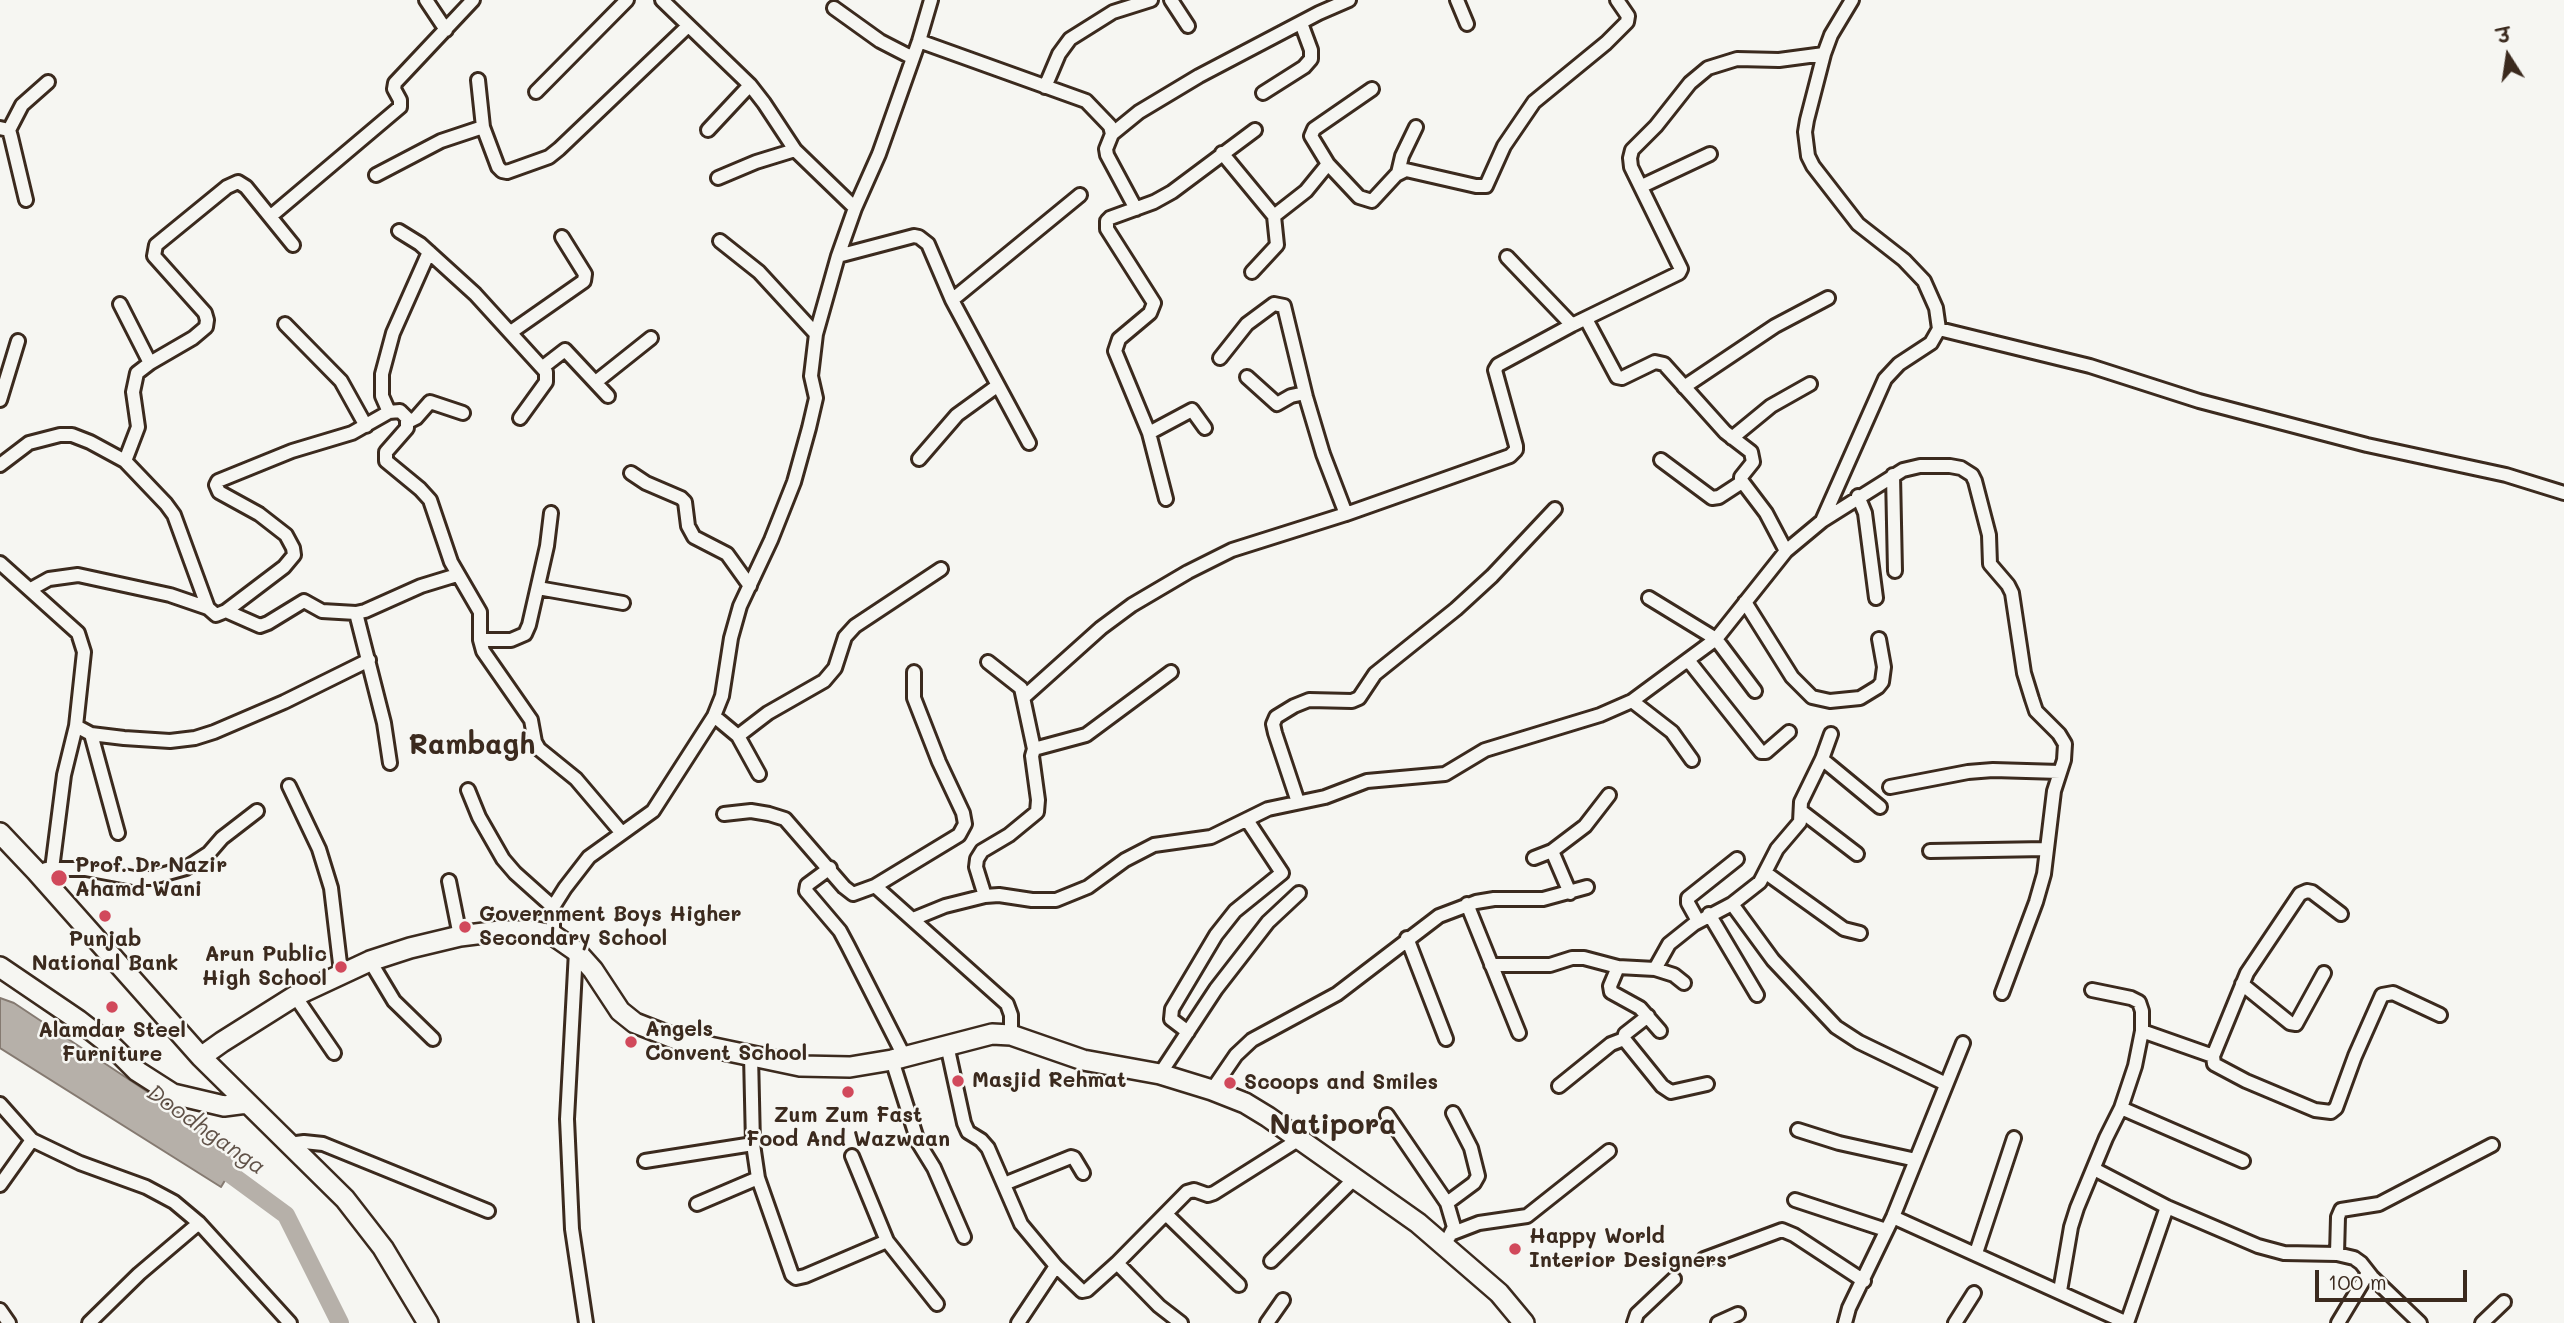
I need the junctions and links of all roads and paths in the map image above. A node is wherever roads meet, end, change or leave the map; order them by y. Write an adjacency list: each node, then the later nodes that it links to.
1 (426, 0): 17 (street)
2 (473, 0): 17 (street)
3 (627, 0): 26 (street)
4 (662, 0): 15 (street)
5 (931, 0): 18 (street)
6 (1151, 0): 24 (street)
7 (1171, 0): 16 (street)
8 (1349, 0): 13 (street)
9 (1457, 0): 14 (street)
10 (1617, 0): 38 (street)
11 (1852, 0): 19 (street)
12 (834, 9): 20 (street)
13 (1301, 23): 27 (street); 33 (street)
14 (1467, 24)
15 (688, 26): 23 (street); 28 (street)
16 (1188, 26)
17 (446, 30): 46 (street)
18 (919, 41): 20 (street); 24 (street)
19 (1824, 54): 41 (street); 62 (street)
20 (913, 58): 44 (street)
21 (478, 80): 28 (street)
22 (48, 82): 30 (street)
23 (750, 85): 31 (street); 34 (street)
24 (1045, 87): 33 (street)
25 (1372, 89): 37 (street)
26 (536, 92)
27 (1263, 93)
28 (483, 127): 39 (street)
29 (1416, 127): 38 (street)
30 (4, 129): 43 (street)
31 (708, 130)
32 (1255, 130): 35 (street)
33 (1112, 134): 45 (street)
34 (795, 150): 40 (street); 44 (street)
35 (1222, 153): 45 (street); 47 (street)
36 (1710, 154): 41 (street)
37 (1328, 164): 38 (street); 47 (street)
38 (1398, 173)
39 (376, 175)
40 (718, 178)
41 (1642, 186): 59 (street)
42 (1080, 195): 57 (street)
43 (26, 200)
44 (855, 208): 53 (street)
45 (1136, 209): 84 (street)
46 (271, 216): 51 (street); 68 (street)
47 (1275, 216): 55 (street)
48 (399, 232): 52 (street)
49 (562, 237): 63 (street)
50 (720, 242): 64 (street)
51 (293, 245)
52 (429, 252): 63 (street); 78 (street)
53 (838, 256): 57 (street); 64 (street)
54 (1507, 257): 61 (street)
55 (1252, 272)
56 (1828, 298): 74 (street)
57 (952, 300): 73 (street)
58 (120, 304): 68 (street)
59 (1586, 319): 61 (street); 74 (street)
60 (285, 324): 82 (street)
61 (1572, 325): 99 (street)
62 (1939, 329): 94 (street); 100 (street)
63 (511, 332): 69 (street)
64 (816, 334): 106 (street)
65 (651, 338): 71 (street)
66 (18, 341): 77 (street)
67 (1220, 358): 75 (street)
68 (150, 363): 89 (street)
69 (543, 367): 71 (street); 80 (street)
70 (1247, 377): 75 (street)
71 (597, 381): 76 (street)
72 (1810, 384): 85 (street)
73 (997, 386): 86 (street); 87 (street)
74 (1684, 387): 85 (street)
75 (1305, 393): 99 (street)
76 (608, 396)
77 (0, 400)
78 (389, 412): 81 (street); 82 (street)
79 (463, 413): 81 (street)
80 (520, 418)
81 (408, 422): 105 (street)
82 (366, 426): 114 (street)
83 (1205, 428): 84 (street)
84 (1149, 433): 96 (street)
85 (1732, 438): 93 (street)
86 (1029, 443)
87 (919, 459)
88 (1661, 460): 93 (street)
89 (125, 461): 90 (street); 113 (street)
90 (0, 465)
91 (631, 473): 106 (street)
92 (1893, 475): 95 (street); 104 (street); 137 (street)
93 (1742, 482): 101 (street)
94 (2564, 493)
95 (1858, 496): 100 (street); 110 (street)
96 (1166, 499)
97 (1555, 509): 143 (street)
98 (551, 513): 107 (street)
99 (1346, 514): 125 (street)
100 (1822, 520): 101 (street)
101 (1786, 551): 112 (street)
102 (0, 563): 108 (street)
103 (941, 569): 132 (street)
104 (1895, 570)
105 (457, 575): 115 (street); 118 (street)
106 (750, 586): 127 (street)
107 (538, 588): 111 (street); 118 (street)
108 (31, 589): 113 (street); 128 (street)
109 (1649, 598): 116 (street)
110 (1876, 598)
111 (623, 603)
112 (1745, 603): 116 (street); 117 (street)
113 (208, 608): 114 (street)
114 (226, 611): 115 (street)
115 (356, 613): 119 (street)
116 (1716, 639): 120 (street); 124 (street)
117 (1879, 639)
118 (480, 640): 149 (street)
119 (369, 660): 130 (street); 136 (street)
120 (1688, 660): 126 (street); 129 (street)
121 (988, 662): 125 (street)
122 (1171, 672): 133 (street)
123 (914, 673): 162 (street)
124 (1755, 691)
125 (1024, 697): 133 (street)
126 (1632, 701): 135 (street); 143 (street)
127 (713, 716): 132 (street); 149 (street)
128 (76, 726): 130 (street); 159 (street)
129 (1788, 732)
130 (91, 734): 151 (street)
131 (1831, 734): 134 (street)
132 (738, 736): 138 (street)
133 (1034, 749): 166 (street)
134 (1822, 759): 144 (street); 146 (street)
135 (1692, 760)
136 (390, 763)
137 (2060, 772): 140 (street); 152 (street)
138 (759, 774)
139 (289, 786): 183 (street)
140 (1890, 787)
141 (468, 790): 169 (street)
142 (1609, 795): 153 (street)
143 (1298, 802): 148 (street)
144 (1880, 807)
145 (257, 811): 159 (street)
146 (1801, 811): 155 (street); 160 (street)
147 (724, 814): 158 (street)
148 (1247, 820): 166 (street); 195 (street)
149 (621, 832): 169 (street)
150 (0, 833): 159 (main road)
151 (118, 833)
152 (2046, 849): 154 (street); 188 (street)
153 (1552, 851): 156 (street); 165 (street)
154 (1930, 851)
155 (1857, 854)
156 (1534, 858)
157 (1737, 859): 171 (street)
158 (830, 868): 162 (street); 207 (street)
159 (44, 870): 206 (main road)
160 (1766, 873): 168 (street); 173 (street)
161 (449, 881): 175 (street)
162 (875, 886): 172 (street)
163 (1587, 887): 165 (street)
164 (1299, 893): 195 (street)
165 (1570, 893): 167 (street)
166 (985, 896): 172 (street)
167 (1466, 904): 176 (street); 179 (street)
168 (1732, 904): 171 (street); 210 (street)
169 (553, 907): 174 (street)
170 (2341, 914): 186 (street)
171 (1704, 918): 182 (street); 189 (street)
172 (913, 919): 197 (street)
173 (1860, 933)
174 (554, 935): 175 (main road); 177 (main road)
175 (460, 936): 178 (main road)
176 (1407, 938): 199 (street); 212 (street)
177 (576, 951): 204 (main road); 270 (street)
178 (370, 961): 183 (main road); 198 (street)
179 (1492, 965): 181 (street); 196 (street)
180 (0, 967): 213 (main road)
181 (1618, 967): 182 (street); 192 (street)
182 (1655, 969): 185 (street)
183 (341, 972): 190 (main road)
184 (2324, 973): 186 (street)
185 (1684, 984)
186 (2242, 984): 205 (street)
187 (2092, 990): 194 (street)
188 (2002, 993)
189 (1757, 995)
190 (295, 996): 203 (street); 206 (main road)
191 (2440, 1015): 205 (street)
192 (1647, 1016): 193 (street); 200 (street)
193 (1660, 1031)
194 (2142, 1031): 205 (street); 215 (street)
195 (1188, 1032): 208 (street)
196 (1519, 1033)
197 (1011, 1035): 202 (main road); 208 (main road)
198 (433, 1039)
199 (1446, 1039)
200 (1624, 1039): 209 (street); 211 (street)
201 (1963, 1042): 210 (street)
202 (947, 1045): 207 (main road); 234 (street)
203 (334, 1053)
204 (751, 1055): 207 (main road); 223 (street)
205 (2213, 1056)
206 (201, 1057): 213 (main road)
207 (898, 1058): 245 (street)
208 (1160, 1074): 212 (main road)
209 (1707, 1084)
210 (1946, 1084): 227 (street)
211 (1559, 1086)
212 (1212, 1090): 221 (main road)
213 (247, 1103): 222 (main road)
214 (0, 1104): 220 (street)
215 (2121, 1108): 229 (street); 230 (street)
216 (1453, 1113): 238 (street)
217 (1387, 1115): 238 (street)
218 (1798, 1130): 227 (street)
219 (2014, 1138): 248 (street)
220 (32, 1140): 235 (street); 243 (street)
221 (1298, 1140): 233 (main road); 241 (street)
222 (289, 1144): 240 (street); 269 (main road)
223 (753, 1144): 228 (street); 232 (street)
224 (2492, 1144): 249 (street)
225 (1609, 1151): 246 (street)
226 (852, 1156): 247 (street)
227 (1916, 1160): 242 (street)
228 (645, 1161)
229 (2243, 1161)
230 (2094, 1169): 239 (street); 258 (street)
231 (1083, 1173): 234 (street)
232 (758, 1178): 237 (street); 247 (street)
233 (1355, 1178): 246 (main road); 251 (street)
234 (1004, 1184): 253 (street)
235 (0, 1185)
236 (1795, 1200): 244 (street)
237 (696, 1203)
238 (1447, 1203): 246 (street)
239 (2167, 1207): 249 (street); 265 (street)
240 (488, 1211)
241 (1166, 1213): 252 (street); 257 (street)
242 (1893, 1217): 244 (street); 248 (street)
243 (199, 1223): 267 (street); 268 (street)
244 (1886, 1230): 256 (street)
245 (964, 1237)
246 (1448, 1239): 274 (main road)
247 (887, 1241): 262 (street)
248 (1976, 1253): 258 (street)
249 (2337, 1254): 254 (street)
250 (1704, 1259): 256 (street)
251 (1271, 1261)
252 (1117, 1263): 253 (street); 272 (street)
253 (1056, 1266): 271 (street)
254 (2368, 1273): 279 (street); 280 (street)
255 (1674, 1279): 275 (street)
256 (1864, 1280): 277 (street)
257 (1238, 1285)
258 (2060, 1291): 265 (street)
259 (1974, 1293): 278 (street)
260 (1283, 1300): 273 (street)
261 (2504, 1302): 281 (street)
262 (937, 1304)
263 (0, 1310): 266 (street)
264 (1738, 1314): 276 (street)
265 (2121, 1322)
266 (9, 1323)
267 (89, 1323)
268 (290, 1323)
269 (428, 1323)
270 (586, 1323)
271 (1018, 1323)
272 (1181, 1323)
273 (1267, 1323)
274 (1524, 1323)
275 (1634, 1323)
276 (1718, 1323)
277 (1845, 1323)
278 (1955, 1323)
279 (2338, 1323)
280 (2420, 1323)
281 (2482, 1323)

